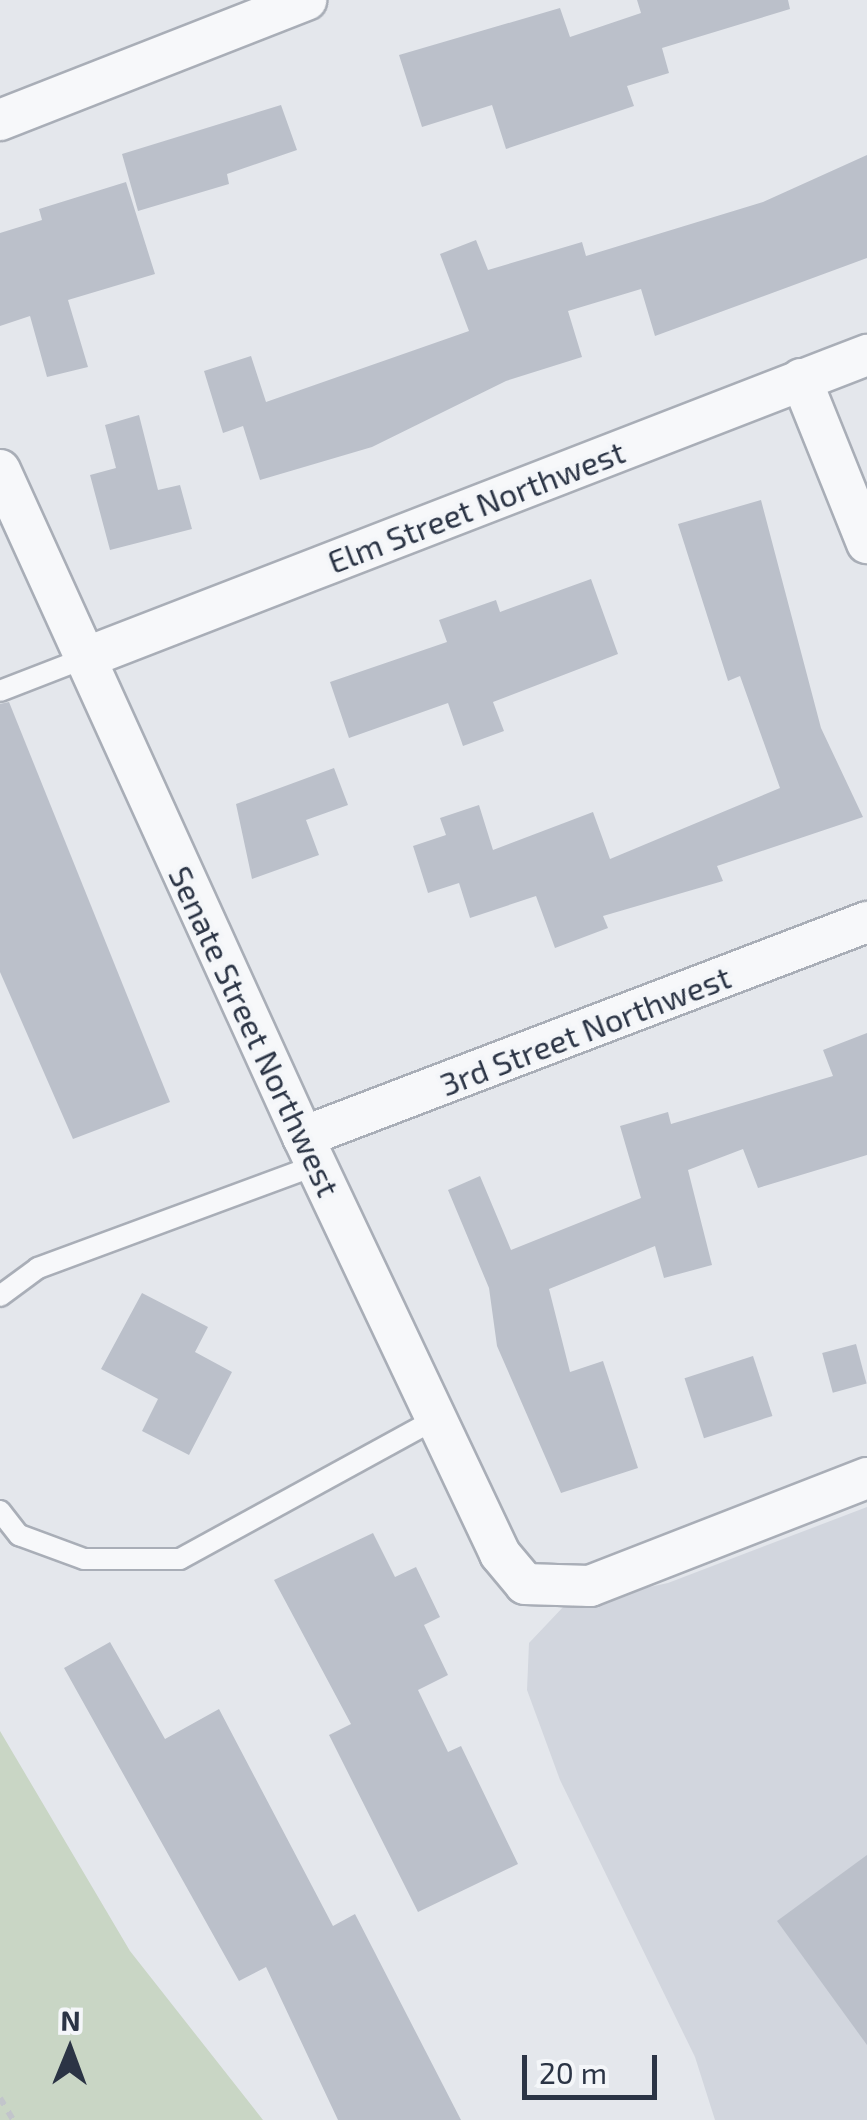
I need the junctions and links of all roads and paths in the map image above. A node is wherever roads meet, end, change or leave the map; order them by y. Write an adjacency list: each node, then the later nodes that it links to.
1 (306, 0): 2 (street)
2 (0, 120)
3 (867, 354): 4 (street, Elm Street Northwest)
4 (802, 379): 6 (street); 7 (street, Elm Street Northwest)
5 (0, 470): 7 (street, Senate Street Northwest)
6 (867, 544)
7 (85, 658): 8 (lane); 10 (street, Senate Street Northwest)
8 (0, 691)
9 (867, 922): 10 (street, 3rd Street Northwest)
10 (309, 1151): 11 (lane); 12 (street, Senate Street Northwest)
11 (0, 1296)
12 (436, 1419): 13 (street, Senate Street Northwest); 14 (lane)
13 (867, 1478)
14 (0, 1511)
15 (0, 2098): 16 (path)
16 (13, 2120)

